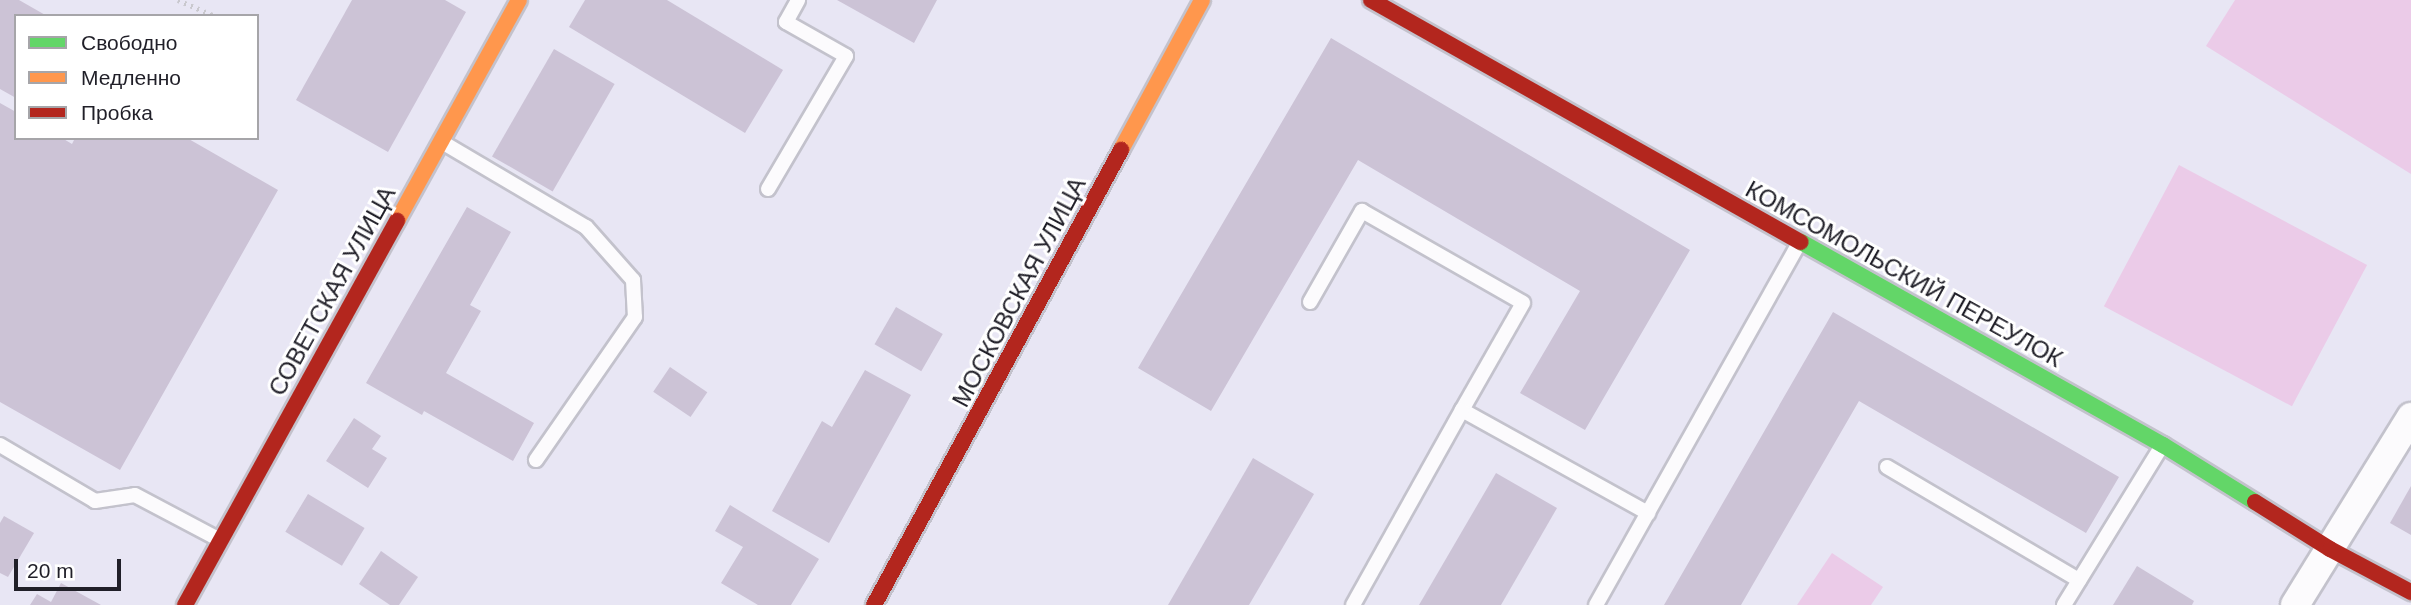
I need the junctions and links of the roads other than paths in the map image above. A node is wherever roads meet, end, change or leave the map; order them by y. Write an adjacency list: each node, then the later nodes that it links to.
1 (519, 0): 5 (street, СОВЕТСКАЯ УЛИЦА)
2 (798, 0): 6 (lane)
3 (1202, 0): 21 (street, МОСКОВСКАЯ УЛИЦА)
4 (1371, 0): 7 (street, КОМСОМОЛЬСКИЙ ПЕРЕУЛОК)
5 (441, 141): 13 (lane); 16 (street, СОВЕТСКАЯ УЛИЦА)
6 (768, 189)
7 (1799, 242): 12 (street, КОМСОМОЛЬСКИЙ ПЕРЕУЛОК); 15 (lane)
8 (1310, 302): 9 (lane)
9 (1462, 410): 15 (lane); 22 (lane)
10 (2411, 417): 17 (street)
11 (0, 445): 16 (lane)
12 (2163, 445): 17 (street, КОМСОМОЛЬСКИЙ ПЕРЕУЛОК); 18 (lane)
13 (536, 460)
14 (1887, 467): 18 (lane)
15 (1648, 513): 23 (lane)
16 (221, 540): 20 (street, СОВЕТСКАЯ УЛИЦА)
17 (2330, 549): 19 (street, КОМСОМОЛЬСКИЙ ПЕРЕУЛОК); 25 (street)
18 (2080, 580): 24 (lane)
19 (2411, 592)
20 (185, 605)
21 (874, 605)
22 (1353, 605)
23 (1596, 605)
24 (2064, 605)
25 (2295, 605)

